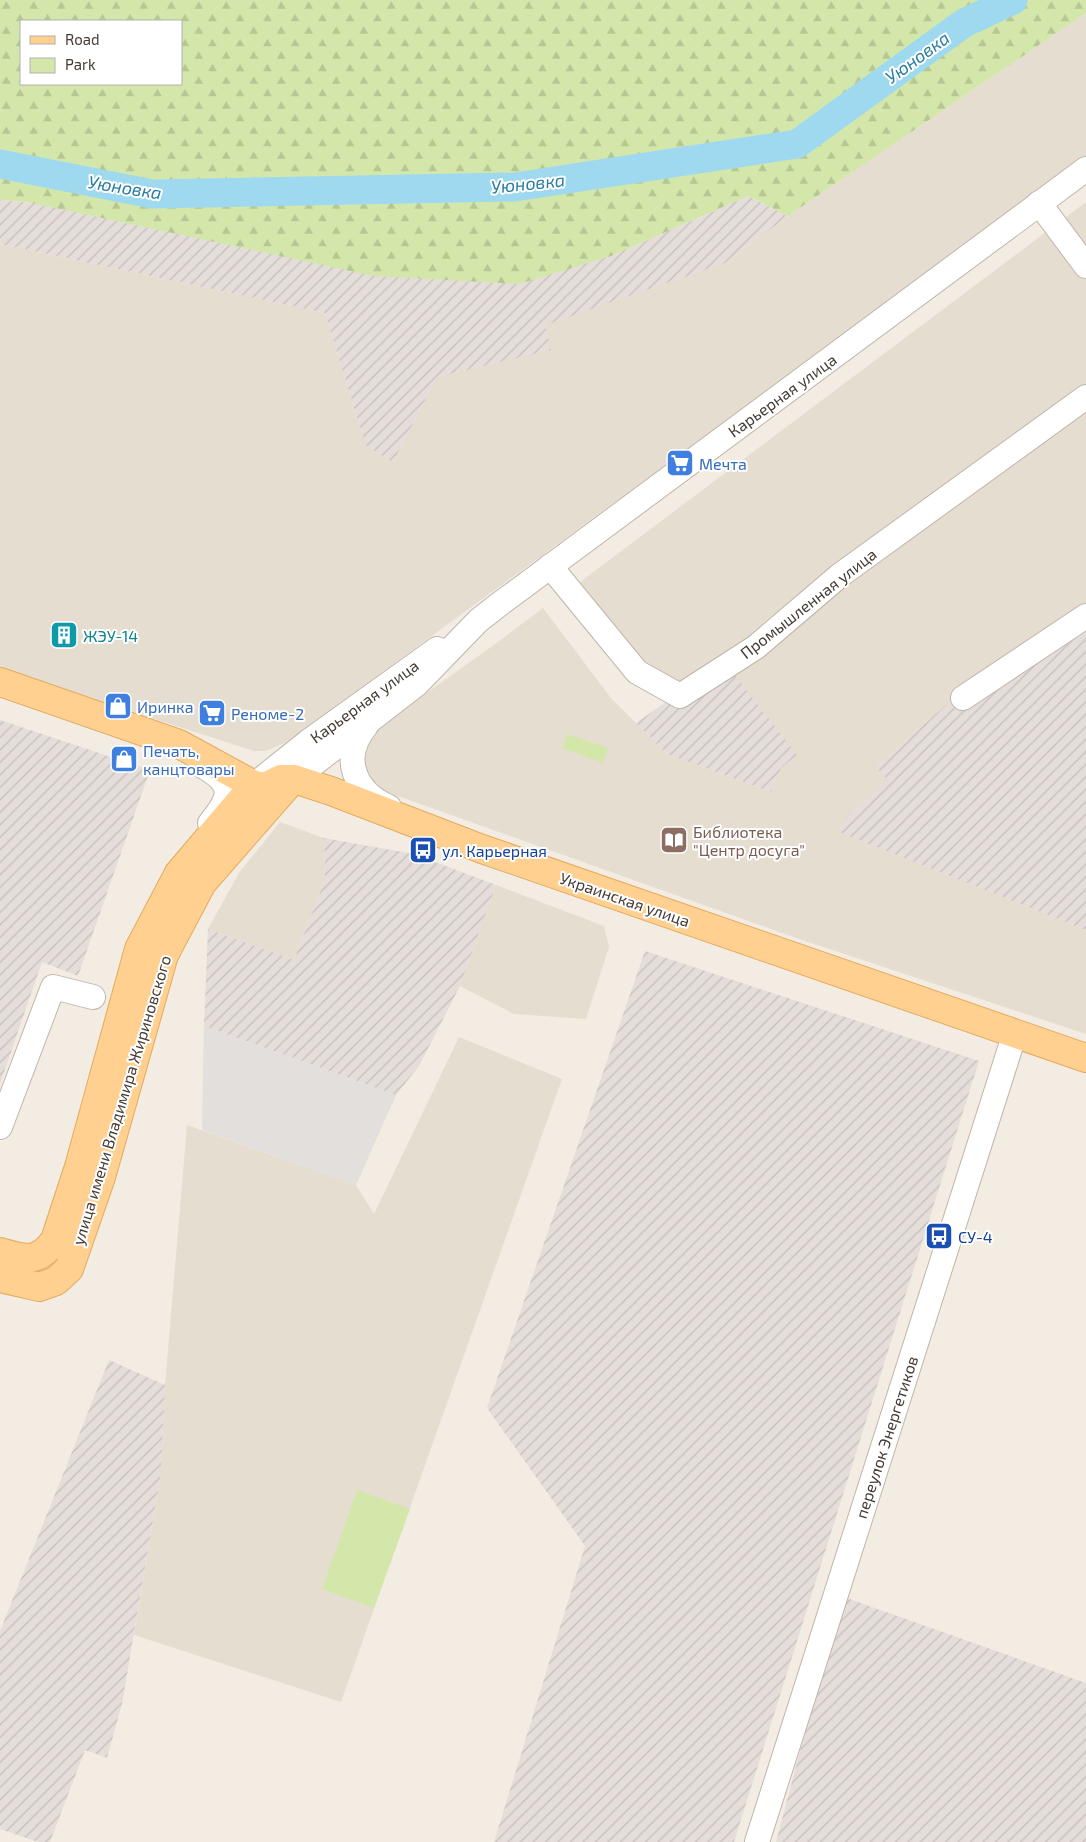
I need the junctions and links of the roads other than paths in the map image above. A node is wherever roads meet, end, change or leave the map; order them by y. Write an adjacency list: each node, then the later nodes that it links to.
1 (1086, 169): 2 (street, Карьерная улица)
2 (1038, 203): 3 (street); 5 (street, Карьерная улица)
3 (1086, 266)
4 (1086, 397): 5 (street, Промышленная улица)
5 (550, 566): 7 (street, Карьерная улица)
6 (1086, 616): 9 (street)
7 (478, 621): 10 (street, Карьерная улица); 13 (street, Карьерная улица)
8 (0, 682): 11 (main road)
9 (963, 698)
10 (371, 720): 12 (street, Карьерная улица); 14 (street)
11 (143, 732): 13 (main road); 15 (street)
12 (294, 779): 13 (main road); 14 (main road, Украинская улица); 21 (main road, улица имени Владимира Жириновского)
13 (254, 785): 15 (main road, улица имени Владимира Жириновского)
14 (482, 849): 17 (main road, Украинская улица)
15 (179, 873): 20 (main road, улица имени Владимира Жириновского)
16 (93, 997): 19 (street)
17 (1015, 1033): 18 (main road, Украинская улица); 22 (street, переулок Энергетиков)
18 (1086, 1058)
19 (0, 1127)
20 (0, 1252)
21 (0, 1278)
22 (757, 1842)

